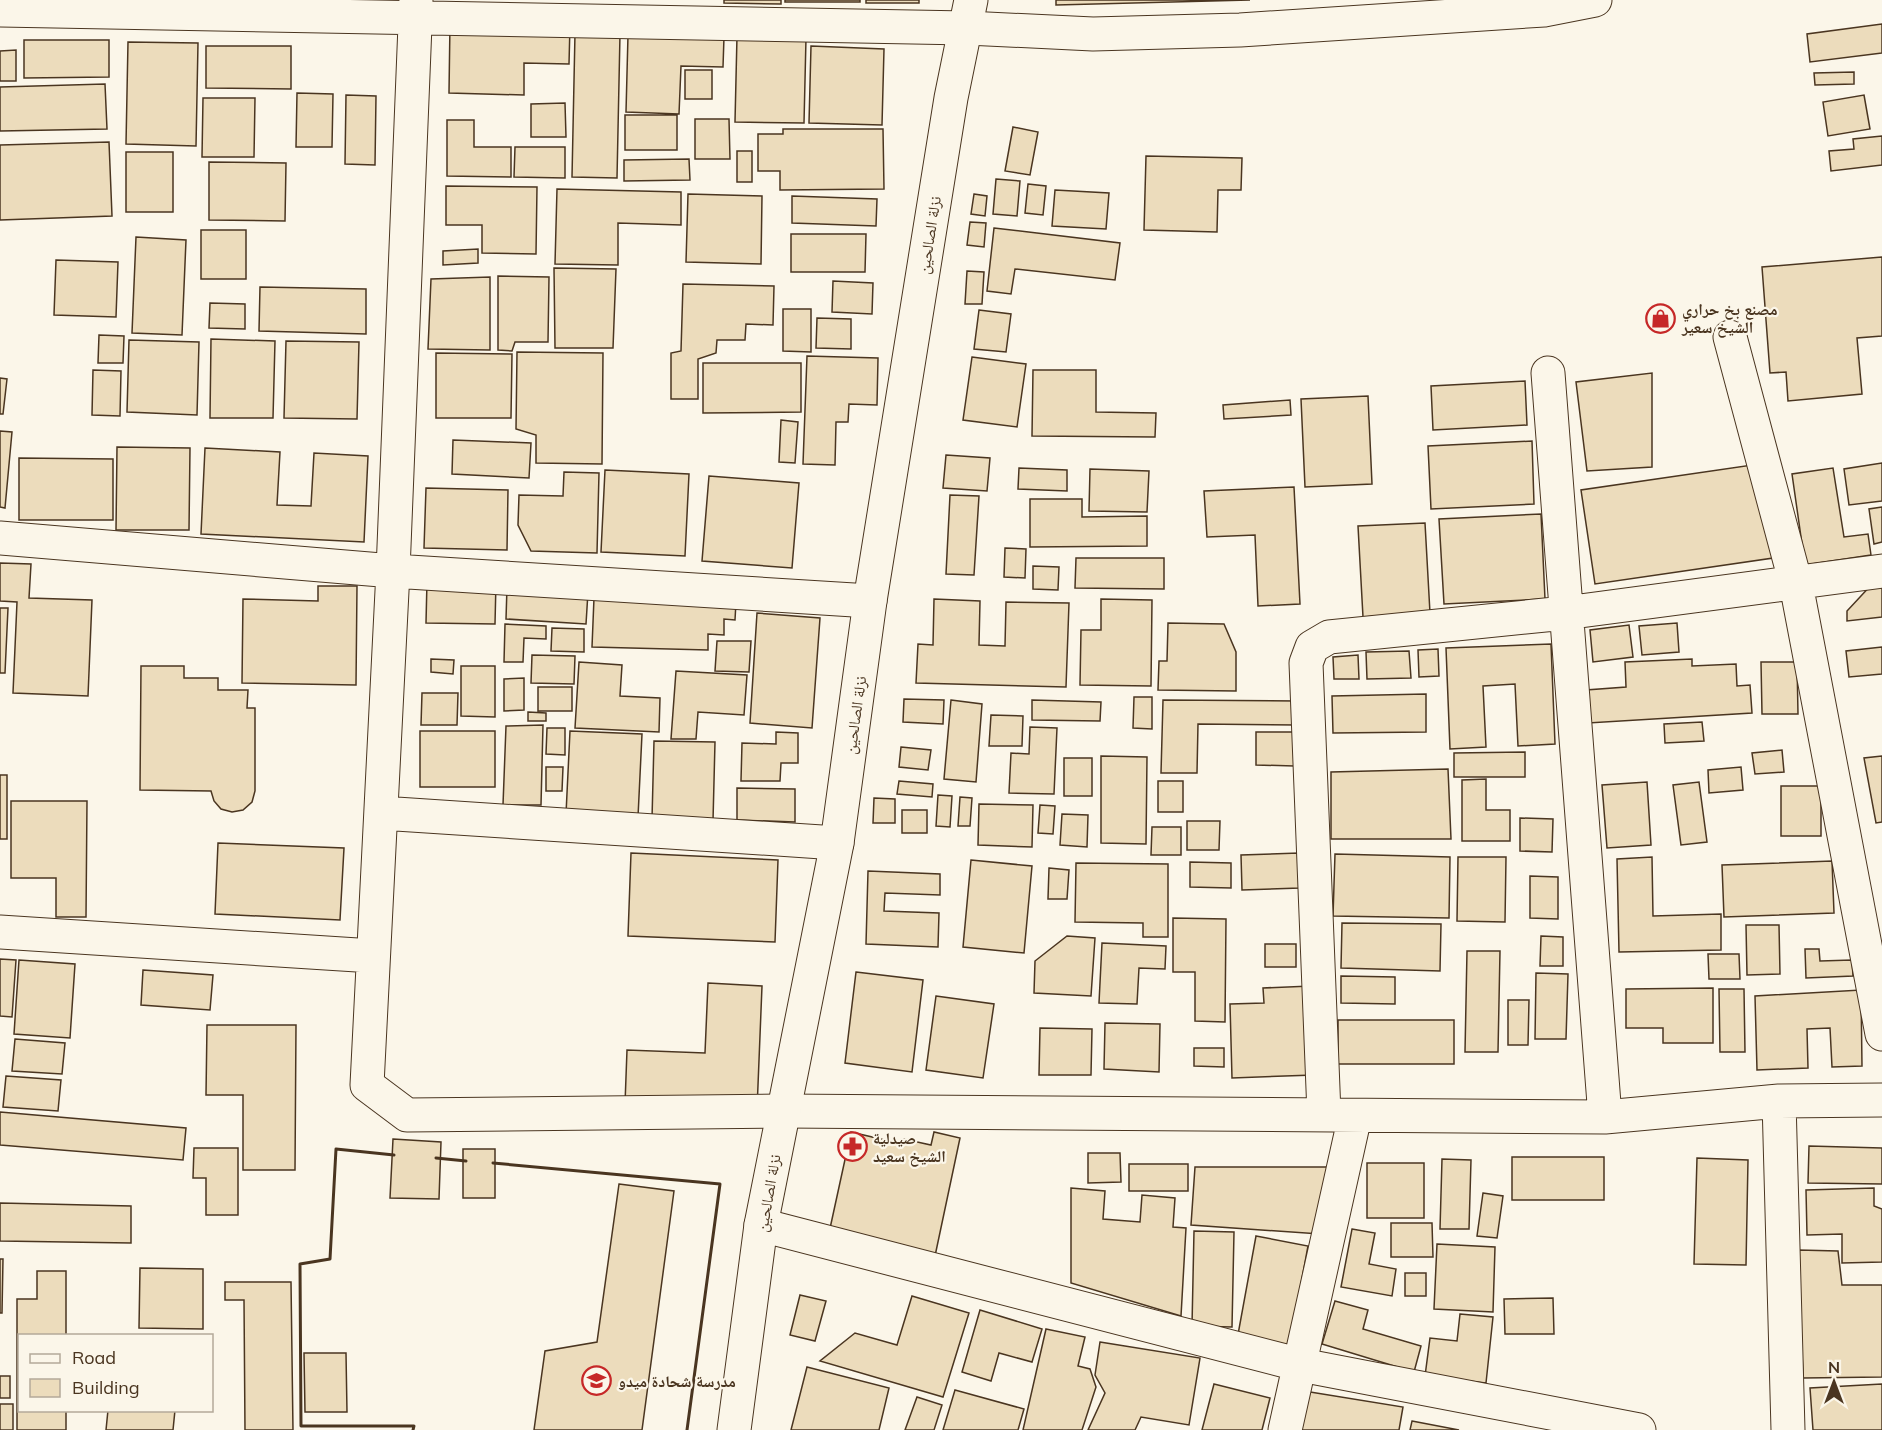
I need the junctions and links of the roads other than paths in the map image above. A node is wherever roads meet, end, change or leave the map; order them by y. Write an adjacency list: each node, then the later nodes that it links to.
1 (1595, 0): 4 (street)
2 (415, 8): 3 (street); 4 (street); 8 (street)
3 (0, 10)
4 (969, 14): 11 (street, نزلة الصالحين)
5 (1730, 337): 10 (street)
6 (1548, 373): 12 (street)
7 (0, 538): 8 (street)
8 (393, 571): 11 (street); 13 (street)
9 (1882, 571): 10 (street)
10 (1796, 584): 12 (street); 17 (street)
11 (870, 601): 14 (street, نزلة الصالحين)
12 (1565, 614): 21 (street); 22 (street)
13 (381, 813): 14 (street); 16 (street)
14 (837, 843): 20 (street, نزلة الصالحين)
15 (0, 932): 16 (street)
16 (373, 956): 20 (street)
17 (1882, 1034)
18 (1882, 1100): 19 (street)
19 (1779, 1101): 22 (street); 28 (street)
20 (783, 1111): 21 (street); 23 (street, نزلة الصالحين)
21 (1340, 1115): 22 (street); 24 (street)
22 (1605, 1117)
23 (761, 1225): 24 (street); 25 (street, نزلة الصالحين)
24 (1301, 1365): 26 (street); 27 (street)
25 (735, 1430)
26 (1285, 1430)
27 (1639, 1430)
28 (1788, 1430)

